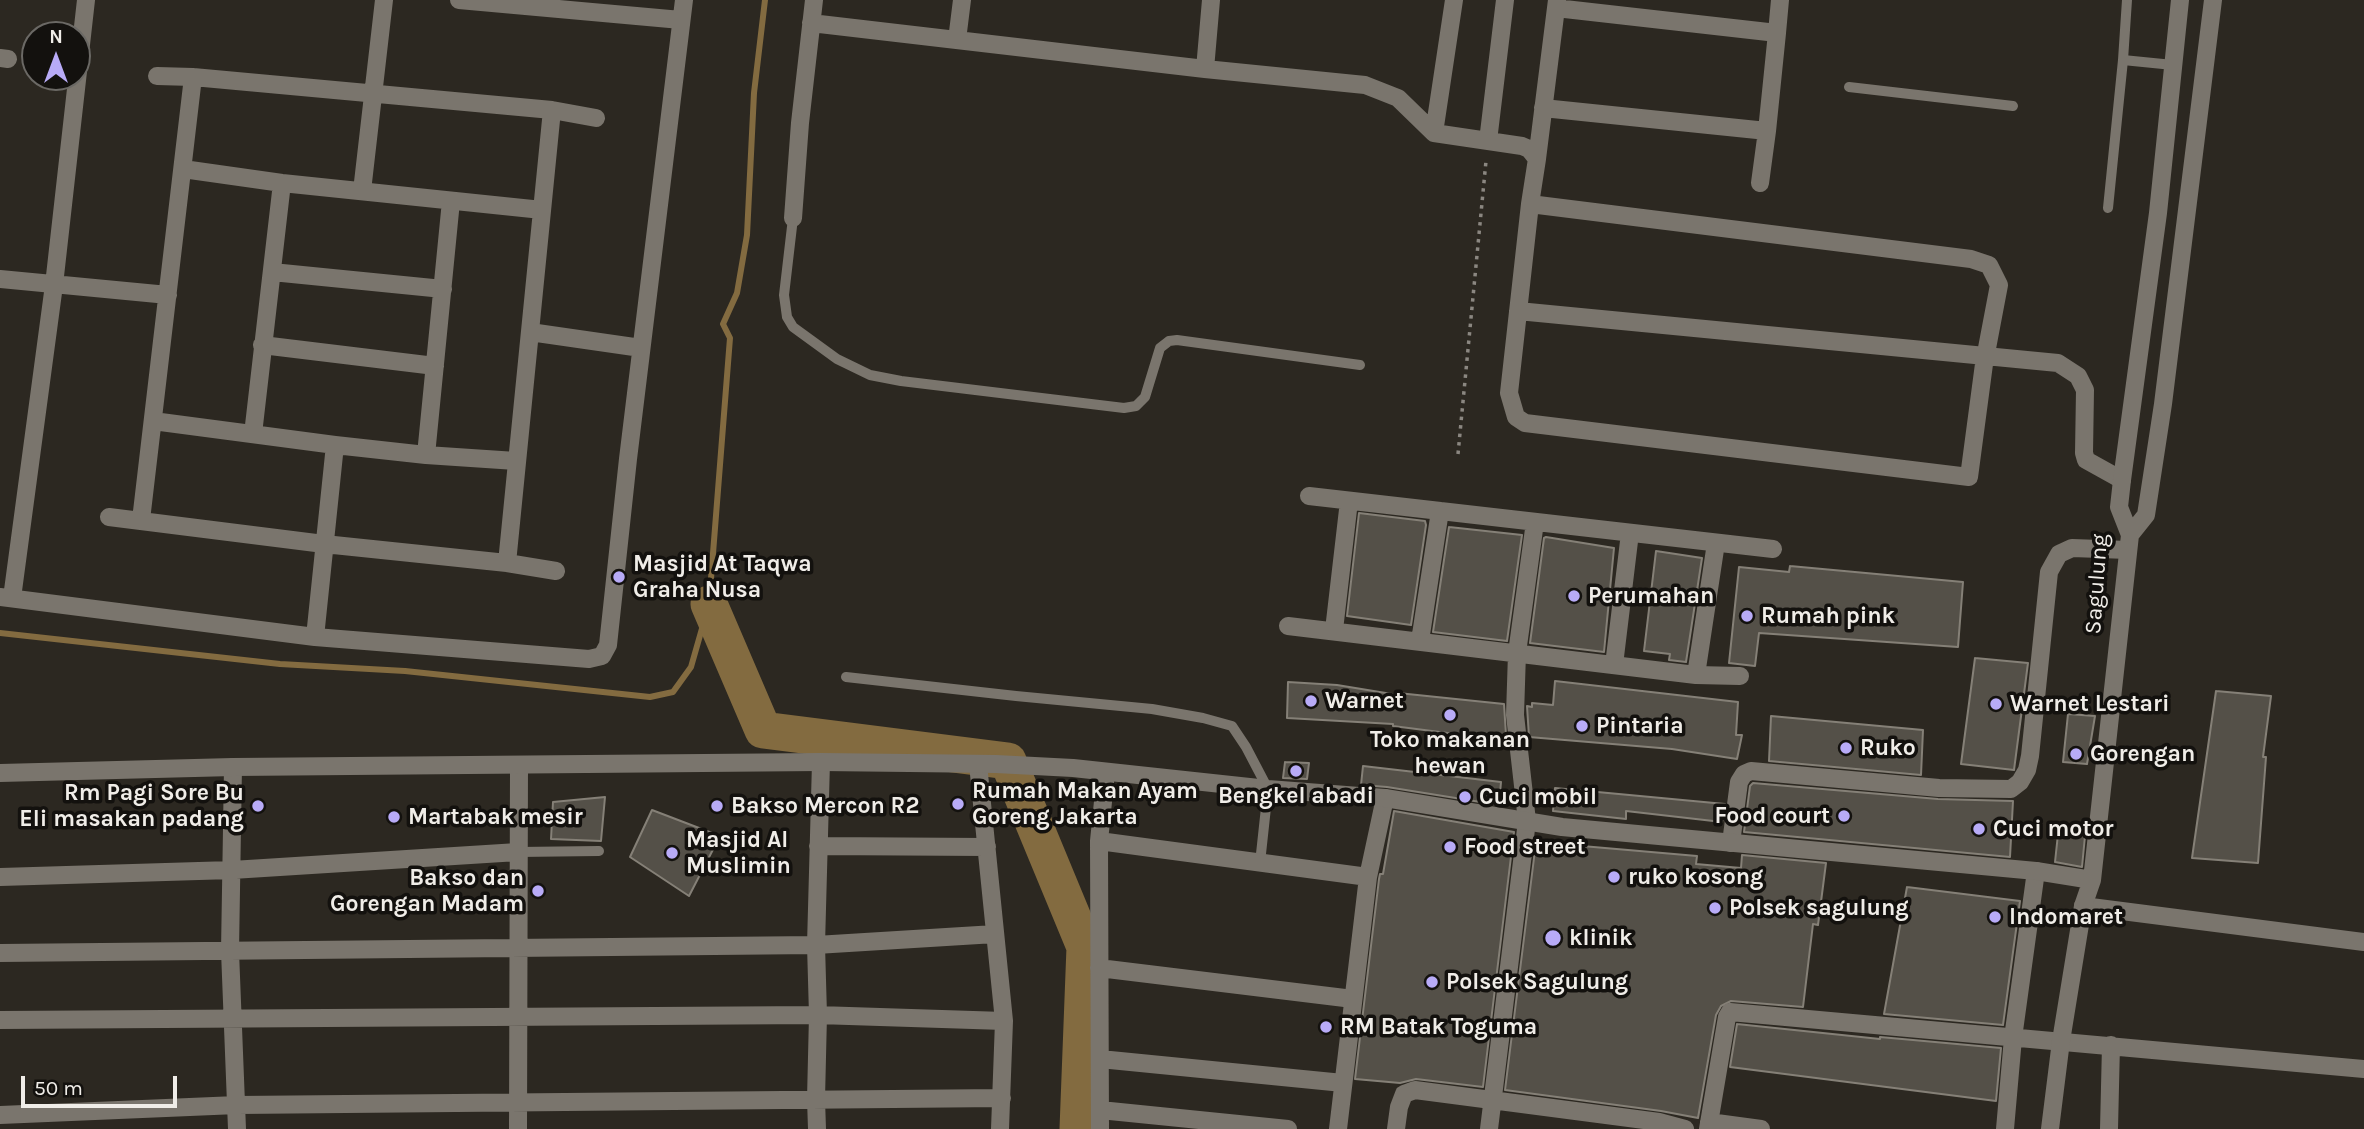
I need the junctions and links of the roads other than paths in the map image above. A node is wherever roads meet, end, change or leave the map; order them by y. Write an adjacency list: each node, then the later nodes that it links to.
1 (86, 0): 46 (street)
2 (384, 0): 26 (street)
3 (459, 0): 15 (street)
4 (684, 0): 16 (street)
5 (814, 0): 17 (street)
6 (962, 0): 19 (street)
7 (1211, 0): 22 (street)
8 (1454, 0): 32 (street)
9 (1505, 0): 33 (street)
10 (1780, 0): 18 (street)
11 (2127, 0): 20 (lane)
12 (2180, 0): 21 (street, Sagulung)
13 (2213, 0): 70 (street)
14 (1557, 4): 18 (street); 28 (street)
15 (556, 5): 16 (street)
16 (681, 20): 52 (street)
17 (811, 23): 19 (street); 43 (street)
18 (1777, 33): 31 (street)
19 (957, 40): 22 (street)
20 (2123, 60): 21 (lane); 41 (lane)
21 (2173, 65): 61 (street, Sagulung)
22 (1205, 69): 32 (street)
23 (157, 76): 24 (street)
24 (193, 77): 26 (street); 35 (street)
25 (1849, 87): 27 (lane)
26 (373, 95): 29 (street); 38 (street)
27 (2012, 106)
28 (1544, 108): 31 (street); 34 (street)
29 (552, 110): 30 (street); 42 (street)
30 (596, 118)
31 (1767, 131): 37 (street)
32 (1434, 133): 33 (street)
33 (1488, 141): 34 (street)
34 (1537, 159): 40 (street)
35 (183, 169): 36 (street); 48 (street)
36 (282, 183): 38 (street); 44 (street)
37 (1760, 183)
38 (362, 191): 39 (street)
39 (451, 201): 42 (street); 47 (street)
40 (1530, 204): 49 (street); 53 (street)
41 (2108, 208)
42 (542, 210): 50 (street)
43 (793, 218): 54 (lane)
44 (272, 272): 47 (street); 51 (street)
45 (0, 279): 46 (street)
46 (54, 285): 48 (street); 75 (street)
47 (443, 289): 55 (street)
48 (168, 295): 56 (street)
49 (1518, 311): 53 (street); 53 (street)
50 (530, 332): 52 (street); 60 (street)
51 (262, 345): 55 (street); 57 (street)
52 (641, 348): 78 (street)
53 (1985, 357): 61 (street)
54 (1360, 365)
55 (435, 366): 59 (street)
56 (153, 421): 57 (street); 66 (street)
57 (253, 434): 58 (street)
58 (335, 445): 59 (street); 71 (street)
59 (426, 455): 60 (street)
60 (516, 461): 73 (street)
61 (2122, 480): 70 (street, Sagulung)
62 (1309, 496): 63 (street)
63 (1349, 501): 64 (street); 77 (street)
64 (1440, 511): 67 (street); 79 (street)
65 (109, 517): 66 (street)
66 (141, 520): 71 (street)
67 (1535, 522): 68 (street); 80 (street)
68 (1630, 533): 69 (street); 81 (street)
69 (1716, 543): 72 (street); 82 (street)
70 (2129, 543): 95 (street); 105 (street, Sagulung)
71 (324, 544): 73 (street); 78 (street)
72 (1773, 549)
73 (507, 563): 74 (street)
74 (556, 571)
75 (6, 598): 78 (street)
76 (1288, 626): 77 (street)
77 (1334, 630): 79 (street)
78 (315, 637)
79 (1420, 641): 80 (street)
80 (1517, 653): 81 (street); 93 (street)
81 (1614, 665): 82 (street)
82 (1696, 675): 83 (street)
83 (1740, 676)
84 (846, 677): 91 (lane)
85 (821, 762): 86 (street); 87 (street); 96 (street)
86 (987, 764): 89 (street); 97 (street)
87 (519, 766): 88 (street); 99 (street)
88 (233, 767): 90 (street); 101 (street)
89 (1107, 772): 91 (street); 94 (street)
90 (0, 773)
91 (1268, 789): 92 (street); 100 (lane)
92 (1385, 798): 93 (street); 104 (street)
93 (1527, 821): 95 (street); 129 (street)
94 (1099, 841): 100 (street); 113 (street)
95 (1731, 843): 102 (street)
96 (818, 846): 97 (street); 109 (street)
97 (987, 848): 107 (street)
98 (600, 851): 99 (lane)
99 (518, 852): 101 (street); 110 (street)
100 (1260, 863): 104 (street)
101 (232, 870): 103 (street); 111 (street)
102 (2036, 871): 105 (street); 120 (street)
103 (0, 877)
104 (1368, 877): 114 (street)
105 (2092, 880): 106 (street, Sagulung)
106 (2083, 906): 108 (street); 121 (street, Sagulung)
107 (995, 934): 109 (street); 119 (street)
108 (2364, 942)
109 (816, 945): 110 (street); 115 (street)
110 (517, 948): 111 (street); 116 (street)
111 (230, 951): 112 (street); 117 (street)
112 (0, 953)
113 (1100, 968): 114 (street); 123 (street)
114 (1353, 999): 125 (street)
115 (818, 1015): 116 (street); 119 (street); 127 (street)
116 (517, 1017): 117 (street); 128 (street)
117 (234, 1019): 118 (street); 130 (street)
118 (0, 1020)
119 (1004, 1021): 126 (street)
120 (2013, 1038): 121 (street); 133 (street); 145 (street)
121 (2061, 1041): 122 (street); 146 (street, Sagulung)
122 (2111, 1045): 124 (street); 147 (street)
123 (1100, 1059): 125 (street); 131 (street)
124 (2364, 1069)
125 (1343, 1083): 140 (street)
126 (1002, 1098): 127 (street); 137 (street)
127 (816, 1100): 128 (street); 136 (street)
128 (517, 1102): 130 (street); 135 (street)
129 (1493, 1102): 141 (street); 142 (street); 143 (street)
130 (237, 1105): 132 (street); 134 (street)
131 (1100, 1110): 138 (street); 139 (street)
132 (0, 1115)
133 (1709, 1125): 144 (street)
134 (237, 1129)
135 (518, 1129)
136 (817, 1129)
137 (1000, 1129)
138 (1100, 1129)
139 (1288, 1129)
140 (1338, 1129)
141 (1396, 1129)
142 (1489, 1129)
143 (1685, 1129)
144 (1761, 1129)
145 (2005, 1129)
146 (2050, 1129)
147 (2109, 1129)

